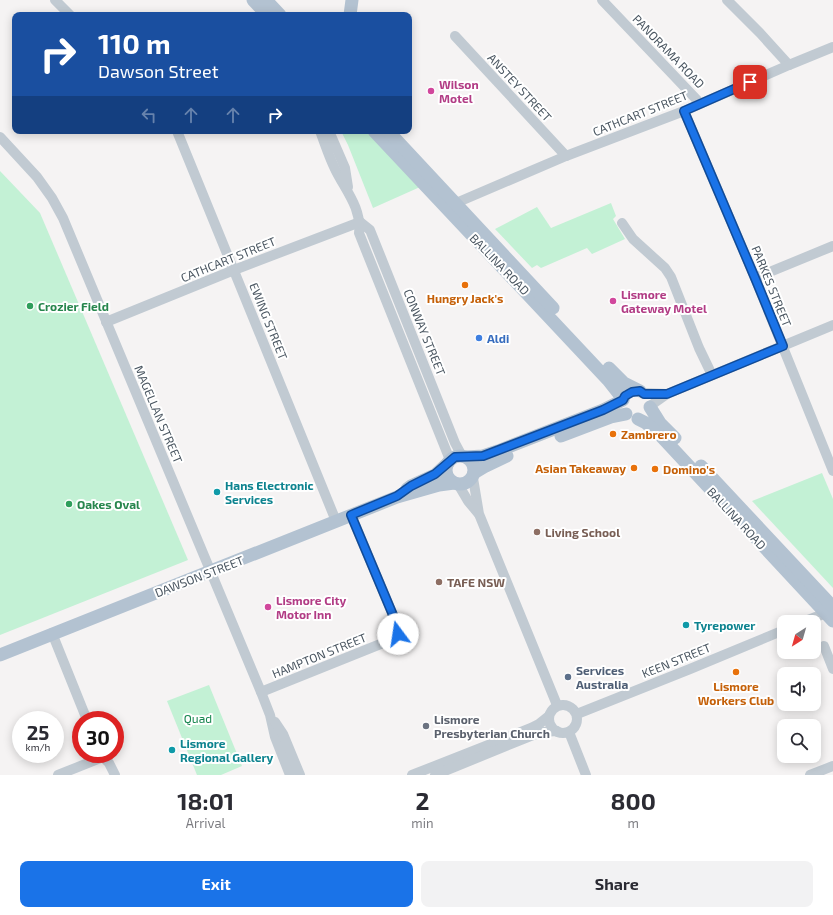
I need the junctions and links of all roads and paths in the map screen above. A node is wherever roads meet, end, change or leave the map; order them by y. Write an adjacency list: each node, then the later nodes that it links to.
1 (56, 0): 7 (street)
2 (253, 0): 8 (main road)
3 (266, 0): 9 (main road)
4 (352, 0): 10 (main road)
5 (602, 0): 14 (street, PANORAMA ROAD)
6 (735, 2): 13 (street)
7 (67, 12)
8 (264, 12)
9 (277, 12)
10 (350, 12)
11 (455, 36): 22 (street, ANSTEY STREET)
12 (833, 47): 13 (street, CATHCART STREET)
13 (789, 65): 14 (street, CATHCART STREET)
14 (699, 104): 15 (street, CATHCART STREET)
15 (684, 111): 22 (street, CATHCART STREET); 29 (street, PARKES STREET)
16 (178, 134): 28 (street, EWING STREET)
17 (321, 134): 23 (street, CONWAY STREET)
18 (330, 134): 23 (street, CONWAY STREET)
19 (377, 134): 36 (main road, BALLINA ROAD)
20 (391, 134): 24 (main road, BALLINA ROAD)
21 (0, 136): 30 (street, MAGELLAN STREET)
22 (566, 156): 24 (street, CATHCART STREET)
23 (349, 193): 25 (street, CONWAY STREET)
24 (456, 203): 34 (main road, BALLINA ROAD)
25 (360, 222): 28 (street, CATHCART STREET); 39 (street, CONWAY STREET)
26 (622, 223): 33 (street)
27 (833, 246): 29 (street)
28 (234, 270): 30 (street, CATHCART STREET); 46 (street, EWING STREET)
29 (755, 278): 32 (street, PARKES STREET)
30 (106, 322): 47 (street, MAGELLAN STREET)
31 (833, 325): 32 (street)
32 (783, 346): 33 (street); 40 (street, PARKES STREET)
33 (712, 375): 35 (street)
34 (642, 392): 35 (street); 36 (main road); 37 (main road)
35 (667, 394): 37 (street)
36 (623, 400): 38 (main road); 39 (main road)
37 (650, 406): 38 (main road); 48 (main road, BALLINA ROAD)
38 (632, 417): 41 (main road); 48 (main road, BALLINA ROAD)
39 (457, 459): 41 (main road); 42 (main road); 43 (main road, DAWSON STREET)
40 (833, 471)
41 (474, 475): 42 (main road); 44 (street)
42 (456, 484): 43 (main road, DAWSON STREET); 44 (street)
43 (397, 496): 45 (main road, DAWSON STREET)
44 (479, 514): 55 (street)
45 (351, 515): 46 (main road, DAWSON STREET); 54 (street, HAMPTON STREET)
46 (336, 521): 47 (main road, DAWSON STREET)
47 (211, 570): 49 (main road, DAWSON STREET); 54 (street, MAGELLAN STREET)
48 (830, 613)
49 (52, 633): 52 (main road, DAWSON STREET); 56 (street)
50 (777, 633): 57 (street, KEEN STREET)
51 (824, 646): 53 (street)
52 (0, 655)
53 (833, 669)
54 (262, 692): 58 (street, MAGELLAN STREET)
55 (557, 706): 57 (street); 59 (street)
56 (83, 711)
57 (577, 714): 61 (street)
58 (270, 715): 67 (street, MAGELLAN STREET); 68 (street, MAGELLAN STREET)
59 (549, 716): 60 (street); 69 (street)
60 (557, 731): 61 (street); 70 (street)
61 (569, 732): 71 (street)
62 (91, 763): 65 (street)
63 (108, 763): 66 (street)
64 (833, 766): 72 (street)
65 (58, 775)
66 (115, 775)
67 (290, 775)
68 (300, 775)
69 (412, 775)
70 (435, 775)
71 (586, 775)
72 (810, 775)

